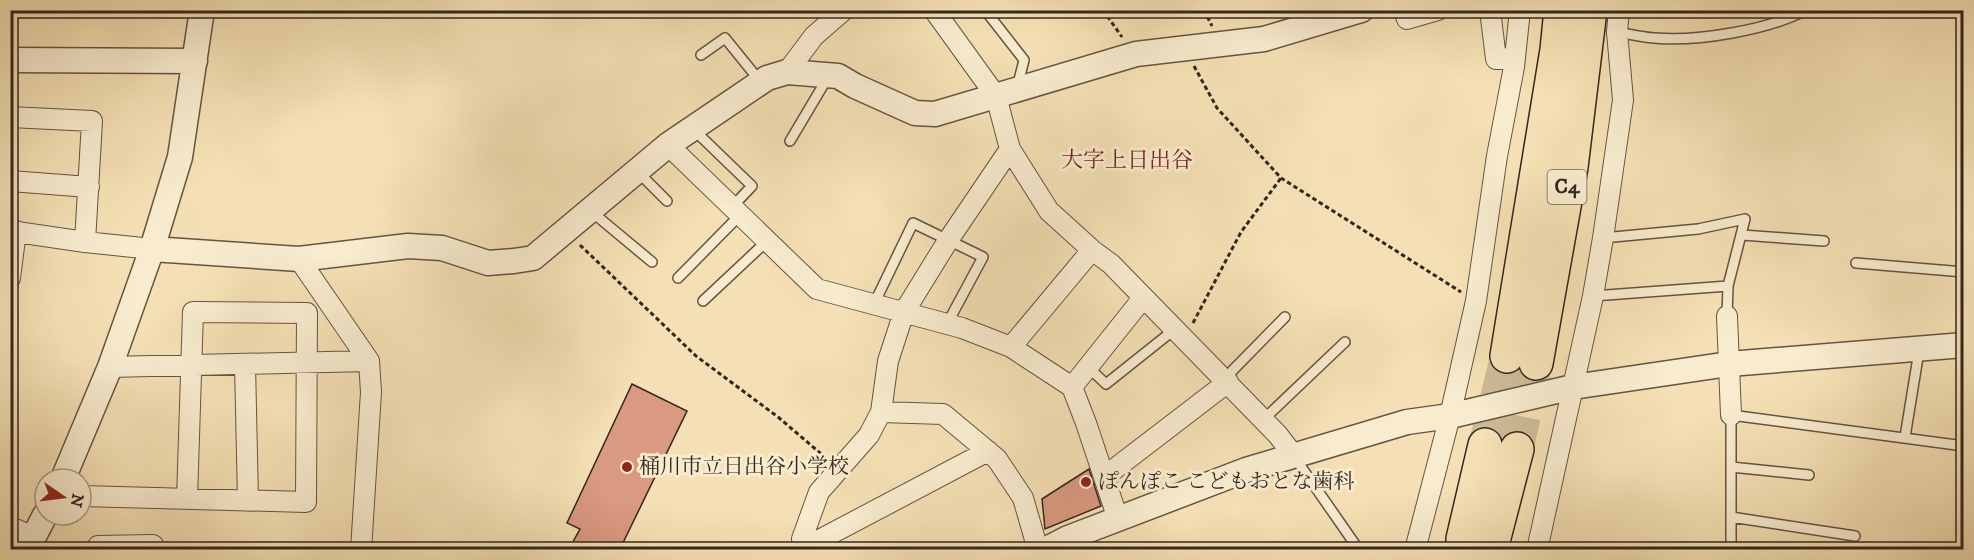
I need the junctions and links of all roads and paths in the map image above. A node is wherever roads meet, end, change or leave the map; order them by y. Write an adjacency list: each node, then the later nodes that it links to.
1 (202, 10): 21 (street)
2 (844, 10): 22 (street)
3 (934, 10): 25 (street)
4 (985, 10): 25 (lane)
5 (1103, 10): 18 (path)
6 (1361, 10): 16 (street)
7 (1404, 10): 8 (street)
8 (1438, 10)
9 (1490, 10): 19 (street)
10 (1520, 10): 19 (street)
11 (1561, 10): 12 (highway, C4)
12 (1590, 10)
13 (1619, 10): 15 (street)
14 (1806, 10): 15 (lane)
15 (1617, 32): 40 (street)
16 (1185, 48): 18 (street); 32 (path)
17 (701, 55): 24 (lane)
18 (1129, 56): 25 (street)
19 (1515, 58): 58 (street)
20 (10, 60): 21 (street)
21 (195, 61): 46 (street)
22 (787, 72): 23 (street); 24 (street)
23 (829, 75): 25 (street); 28 (lane)
24 (761, 82): 27 (street)
25 (1006, 93): 30 (street)
26 (10, 117): 34 (street)
27 (692, 129): 29 (street); 37 (lane)
28 (790, 141)
29 (668, 145): 31 (street); 37 (street)
30 (1010, 149): 41 (street); 47 (street)
31 (637, 171): 35 (lane); 36 (street)
32 (1281, 178): 58 (path); 64 (path)
33 (10, 181): 34 (street)
34 (89, 187): 44 (street)
35 (667, 201)
36 (590, 210): 48 (street); 49 (lane)
37 (736, 211): 42 (street); 53 (lane)
38 (13, 231): 44 (street); 52 (street)
39 (1742, 235): 40 (lane); 43 (lane); 54 (lane)
40 (1603, 238): 55 (street)
41 (949, 239): 59 (lane); 60 (street); 63 (lane)
42 (767, 241): 57 (lane); 59 (street)
43 (1824, 241)
44 (85, 242): 46 (street)
45 (578, 242): 91 (path)
46 (152, 249): 48 (street); 74 (street)
47 (1092, 250): 56 (street); 67 (street)
48 (299, 259): 69 (street)
49 (652, 262)
50 (1856, 263): 51 (lane)
51 (1964, 272)
52 (10, 278)
53 (678, 278)
54 (1728, 286): 55 (lane); 61 (lane)
55 (1593, 296): 78 (street)
56 (1143, 298): 64 (street); 75 (street)
57 (703, 301)
58 (1476, 301): 81 (street)
59 (874, 304): 60 (street)
60 (904, 312): 63 (street); 79 (street)
61 (1727, 316): 72 (street)
62 (1285, 317): 76 (lane)
63 (947, 324): 67 (street)
64 (1180, 334): 75 (lane); 76 (street)
65 (1345, 342): 82 (lane)
66 (1964, 345): 68 (street)
67 (1011, 347): 77 (street)
68 (1920, 347): 72 (street); 83 (lane)
69 (369, 362): 70 (street); 106 (street)
70 (307, 363): 71 (street); 73 (street); 96 (street)
71 (245, 364): 73 (street); 96 (street)
72 (1729, 364): 78 (street); 80 (street)
73 (192, 366): 74 (street); 95 (street)
74 (110, 367): 89 (street)
75 (1088, 367): 77 (street)
76 (1228, 382): 82 (street); 93 (street)
77 (1071, 387): 93 (street)
78 (1573, 387): 81 (street); 111 (street)
79 (881, 412): 87 (street); 91 (street)
80 (1731, 415): 83 (lane); 90 (lane)
81 (1450, 416): 88 (street); 110 (street)
82 (1263, 420): 88 (street)
83 (1905, 437): 85 (lane)
84 (1485, 445): 86 (highway)
85 (1964, 446)
86 (1517, 449)
87 (988, 451): 103 (street); 107 (street)
88 (1294, 456): 98 (street); 109 (lane)
89 (68, 467)
90 (1731, 467): 92 (lane); 97 (lane)
91 (839, 469): 103 (street)
92 (1809, 475)
93 (1104, 477): 98 (street)
94 (93, 496): 95 (street)
95 (187, 499): 96 (street)
96 (248, 501)
97 (1731, 518): 101 (lane); 112 (lane)
98 (1118, 519): 108 (street)
99 (10, 527): 102 (street)
100 (39, 527): 102 (street)
101 (1855, 536)
102 (30, 543)
103 (807, 548)
104 (96, 549): 105 (street)
105 (153, 549)
106 (361, 549)
107 (1038, 549)
108 (1045, 549)
109 (1359, 549)
110 (1415, 549)
111 (1537, 549)
112 (1731, 549)

